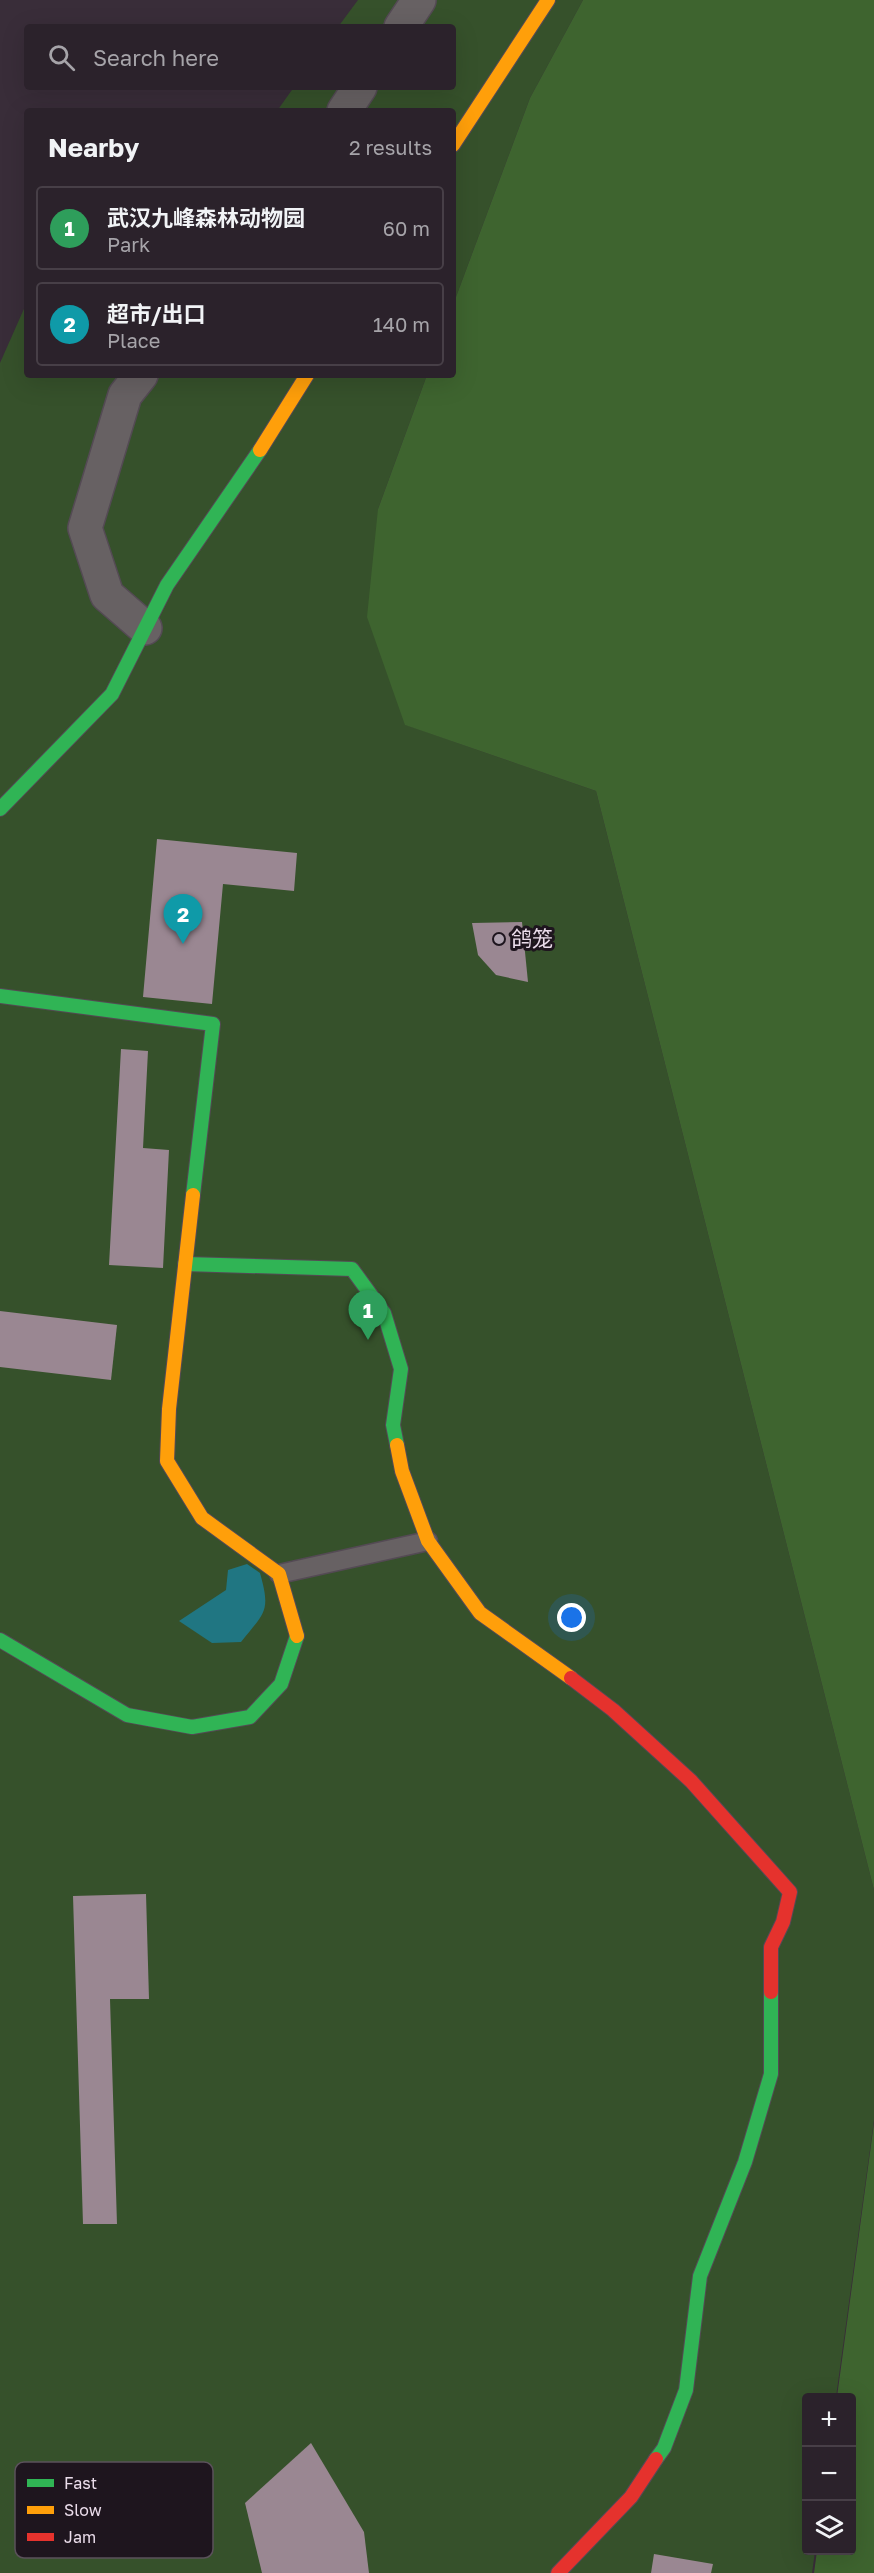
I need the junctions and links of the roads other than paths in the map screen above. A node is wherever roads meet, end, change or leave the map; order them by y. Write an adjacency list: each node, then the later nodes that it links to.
1 (419, 0): 3 (street)
2 (548, 0): 6 (street)
3 (403, 24)
4 (358, 90): 5 (street)
5 (346, 108)
6 (456, 140)
7 (139, 378): 9 (street)
8 (305, 378): 9 (street)
9 (145, 628): 10 (street)
10 (0, 809)
11 (0, 996): 12 (street)
12 (185, 1264): 13 (street); 14 (street)
13 (428, 1541): 14 (lane); 16 (street)
14 (279, 1574): 15 (street)
15 (0, 1640)
16 (558, 2573)

